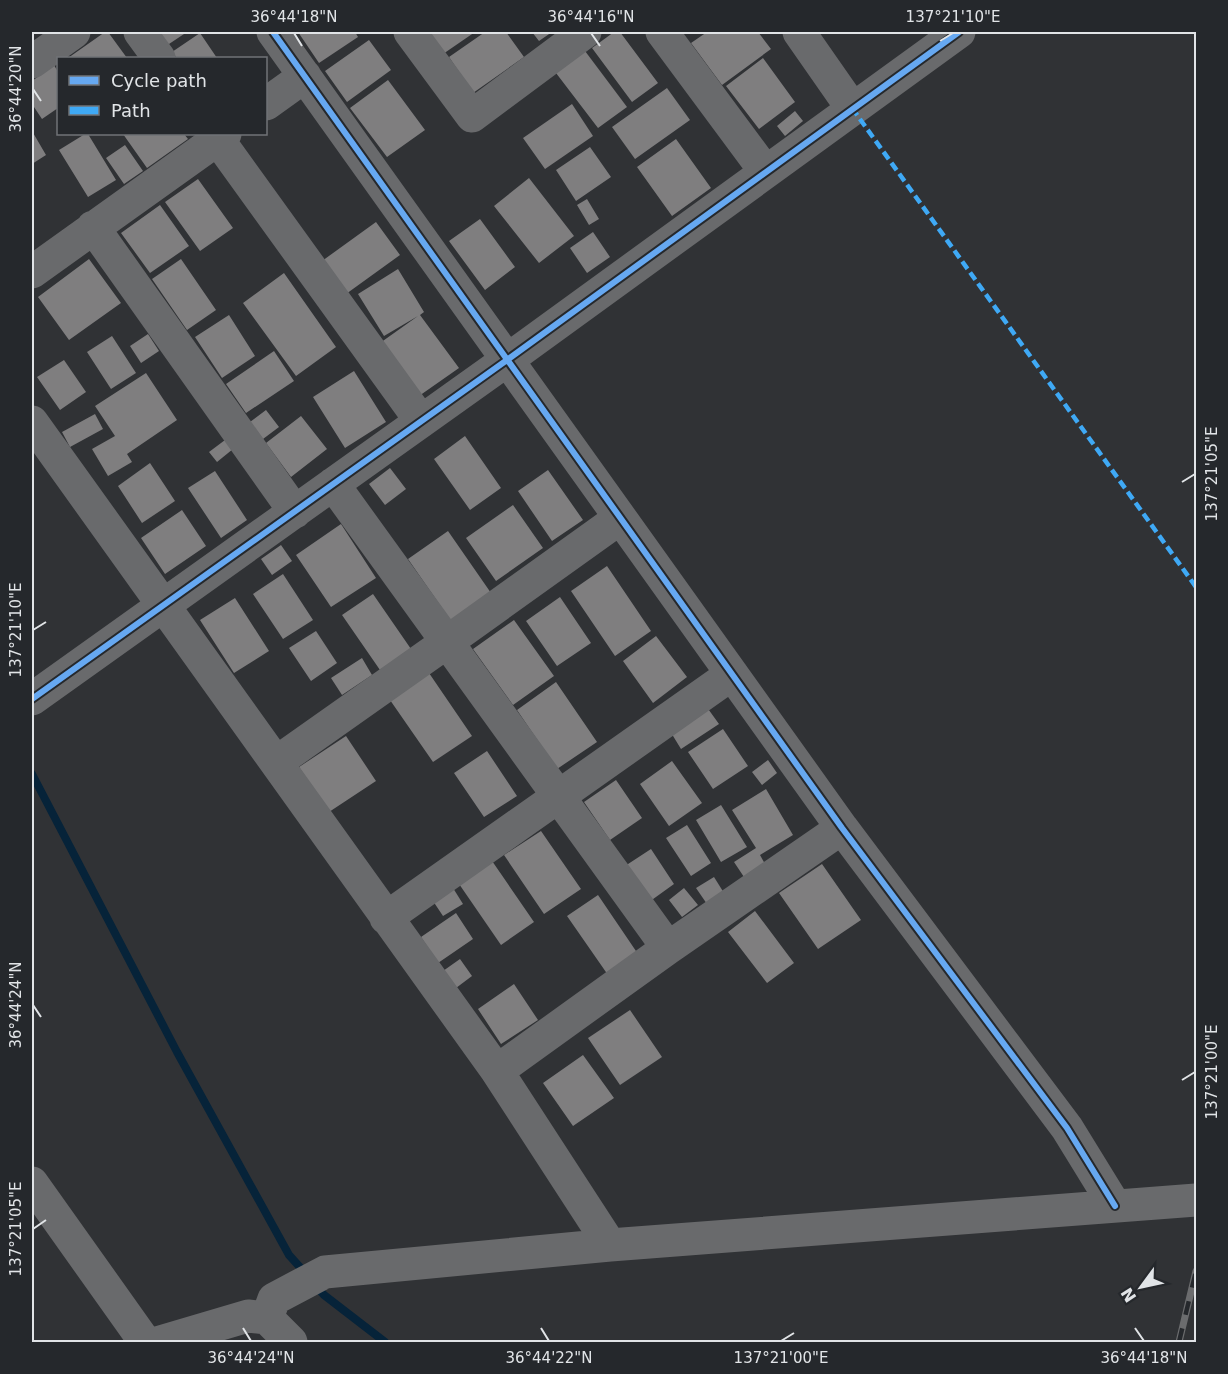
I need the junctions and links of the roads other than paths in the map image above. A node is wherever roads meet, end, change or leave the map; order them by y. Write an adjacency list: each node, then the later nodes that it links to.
1 (74, 32): 10 (street)
2 (140, 32): 9 (street)
3 (273, 32): 11 (street)
4 (410, 32): 5 (street)
5 (585, 32)
6 (662, 32): 15 (street)
7 (799, 32): 13 (street)
8 (959, 32): 13 (street)
9 (158, 57)
10 (32, 62)
11 (305, 76): 12 (street); 18 (street)
12 (267, 103)
13 (852, 108): 15 (street)
14 (219, 135): 16 (street); 20 (street)
15 (765, 171): 18 (street)
16 (93, 227): 17 (street); 22 (street)
17 (32, 272)
18 (507, 360): 20 (street); 23 (street)
19 (32, 422): 24 (street)
20 (421, 422): 21 (street)
21 (333, 484): 22 (street); 25 (street)
22 (295, 512): 24 (street)
23 (620, 518): 25 (street); 26 (street)
24 (164, 605): 27 (street); 28 (street)
25 (447, 642): 28 (street); 29 (street)
26 (732, 674): 29 (street); 30 (street)
27 (32, 699)
28 (277, 762): 31 (street)
29 (558, 796): 31 (street); 32 (street)
30 (842, 828): 32 (street); 36 (street)
31 (386, 918): 33 (street)
32 (668, 948): 33 (street)
33 (497, 1071): 37 (street)
34 (32, 1183): 39 (street)
35 (1197, 1200): 36 (street)
36 (1115, 1206): 37 (street)
37 (610, 1245): 38 (street)
38 (267, 1318): 40 (street); 41 (street)
39 (145, 1342)
40 (160, 1342)
41 (291, 1342)

